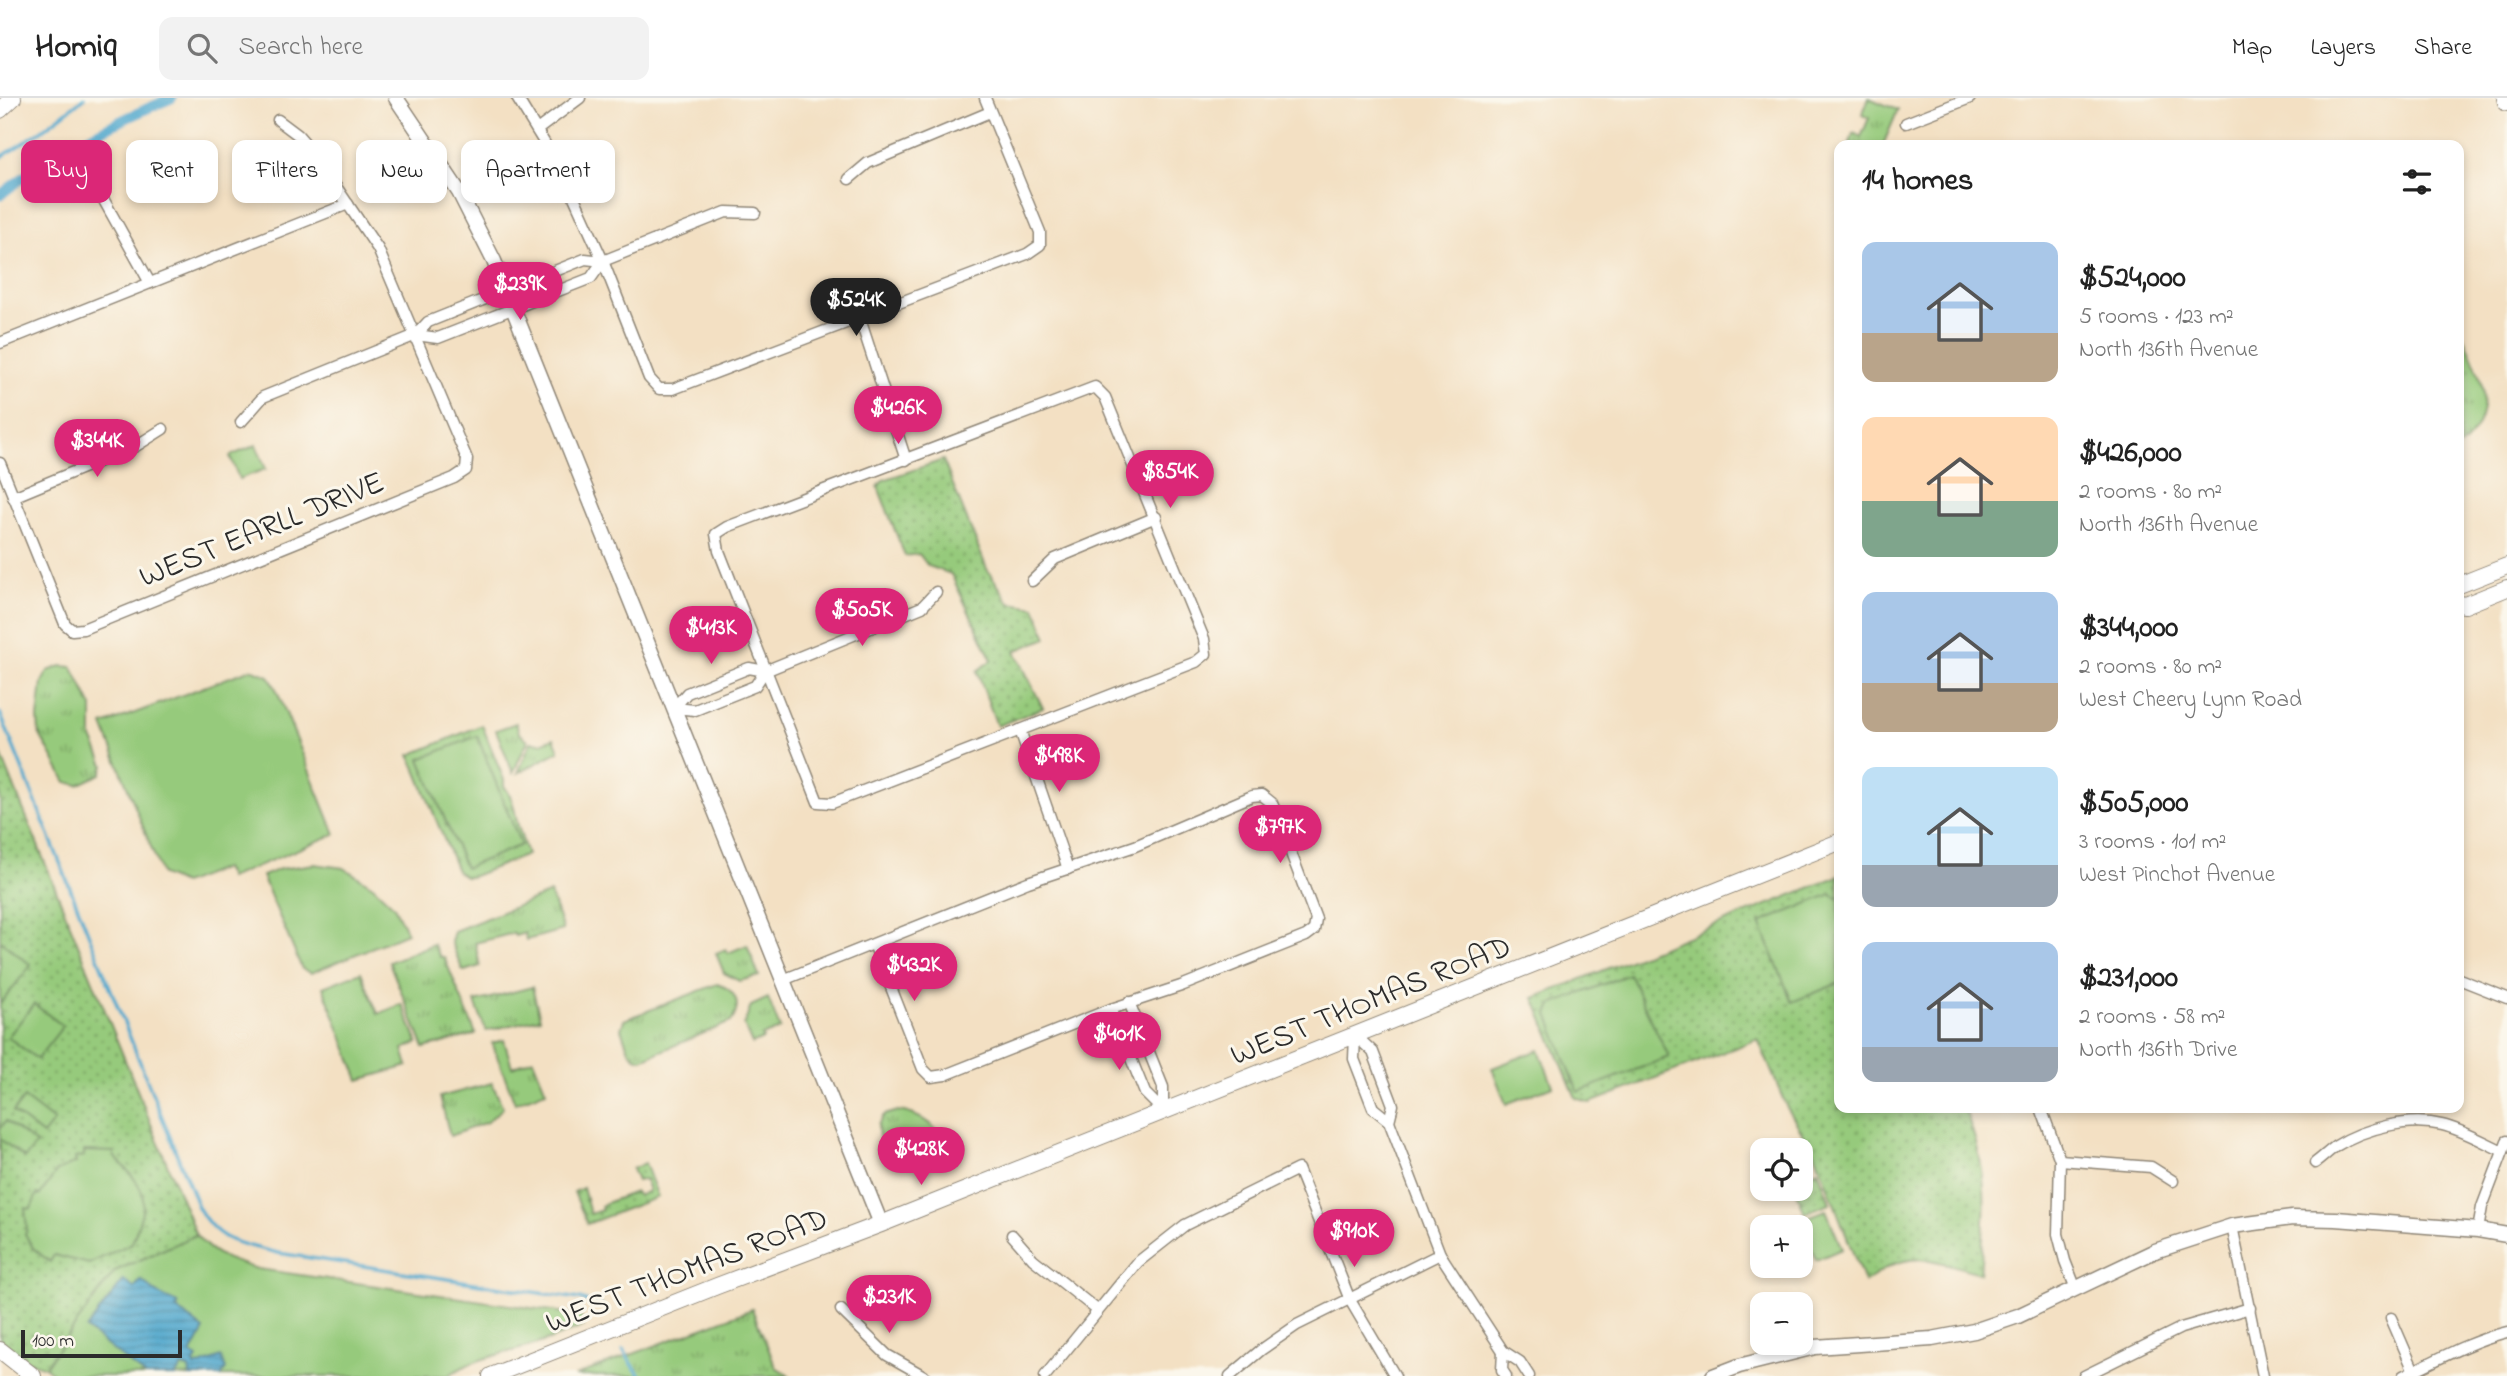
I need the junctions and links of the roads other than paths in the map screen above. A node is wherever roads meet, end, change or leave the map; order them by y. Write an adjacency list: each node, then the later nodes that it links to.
1 (13, 98): 7 (main road)
2 (396, 98): 18 (street)
3 (517, 98): 11 (street)
4 (580, 98): 11 (street)
5 (985, 98): 8 (street)
6 (1970, 98): 10 (street)
7 (0, 110)
8 (990, 112): 12 (street); 20 (street)
9 (278, 120): 14 (street)
10 (1906, 123)
11 (537, 130): 16 (street)
12 (849, 179)
13 (105, 203): 17 (street)
14 (348, 204): 17 (street); 21 (street)
15 (755, 213): 16 (street)
16 (603, 261): 18 (street); 19 (street); 20 (street)
17 (150, 283): 22 (street)
18 (506, 291): 19 (street); 21 (street)
19 (513, 308): 21 (street); 36 (street)
20 (860, 319): 25 (street)
21 (416, 335): 23 (street); 27 (street, WEST EARLL DRIVE)
22 (0, 343)
23 (241, 422)
24 (163, 429): 27 (street)
25 (906, 460): 28 (street); 35 (street)
26 (0, 463): 27 (street)
27 (13, 496)
28 (1156, 517): 30 (street); 37 (street)
29 (2507, 566): 31 (main road)
30 (1032, 581)
31 (2464, 583)
32 (2507, 588): 34 (main road)
33 (936, 592): 35 (street)
34 (2464, 605)
35 (765, 671): 36 (street); 36 (street); 37 (street)
36 (674, 708): 41 (street)
37 (1020, 730): 39 (street)
38 (1834, 844): 46 (main road, WEST THOMAS ROAD)
39 (1068, 869): 40 (street); 44 (street)
40 (874, 944): 41 (street); 45 (street)
41 (783, 980): 54 (street)
42 (2464, 981): 43 (street)
43 (2507, 998)
44 (1129, 1002): 45 (street); 47 (street)
45 (1111, 1009): 47 (street)
46 (1355, 1035): 47 (main road, WEST THOMAS ROAD); 49 (street); 49 (street)
47 (1163, 1111): 54 (main road, WEST THOMAS ROAD)
48 (2043, 1113): 51 (street)
49 (1389, 1122): 59 (street)
50 (2505, 1146): 52 (street); 56 (street)
51 (2060, 1160): 53 (street); 60 (street)
52 (2315, 1163)
53 (2173, 1181)
54 (881, 1224): 71 (main road, WEST THOMAS ROAD)
55 (2232, 1226): 56 (street); 60 (street); 62 (street)
56 (2479, 1230): 58 (street)
57 (1012, 1235): 64 (street)
58 (2507, 1235)
59 (1440, 1254): 61 (street); 68 (street)
60 (2076, 1289): 78 (street)
61 (1350, 1300): 64 (street); 74 (street); 75 (street)
62 (2250, 1308): 79 (street); 80 (street)
63 (841, 1310): 72 (street)
64 (1097, 1310): 73 (street)
65 (2391, 1318): 69 (street)
66 (2507, 1332): 69 (street)
67 (0, 1350): 70 (main road)
68 (1503, 1351): 76 (street); 77 (street)
69 (2409, 1373)
70 (33, 1376)
71 (491, 1376)
72 (925, 1376)
73 (1045, 1376)
74 (1230, 1376)
75 (1395, 1376)
76 (1506, 1376)
77 (1528, 1376)
78 (1713, 1376)
79 (2084, 1376)
80 (2263, 1376)

